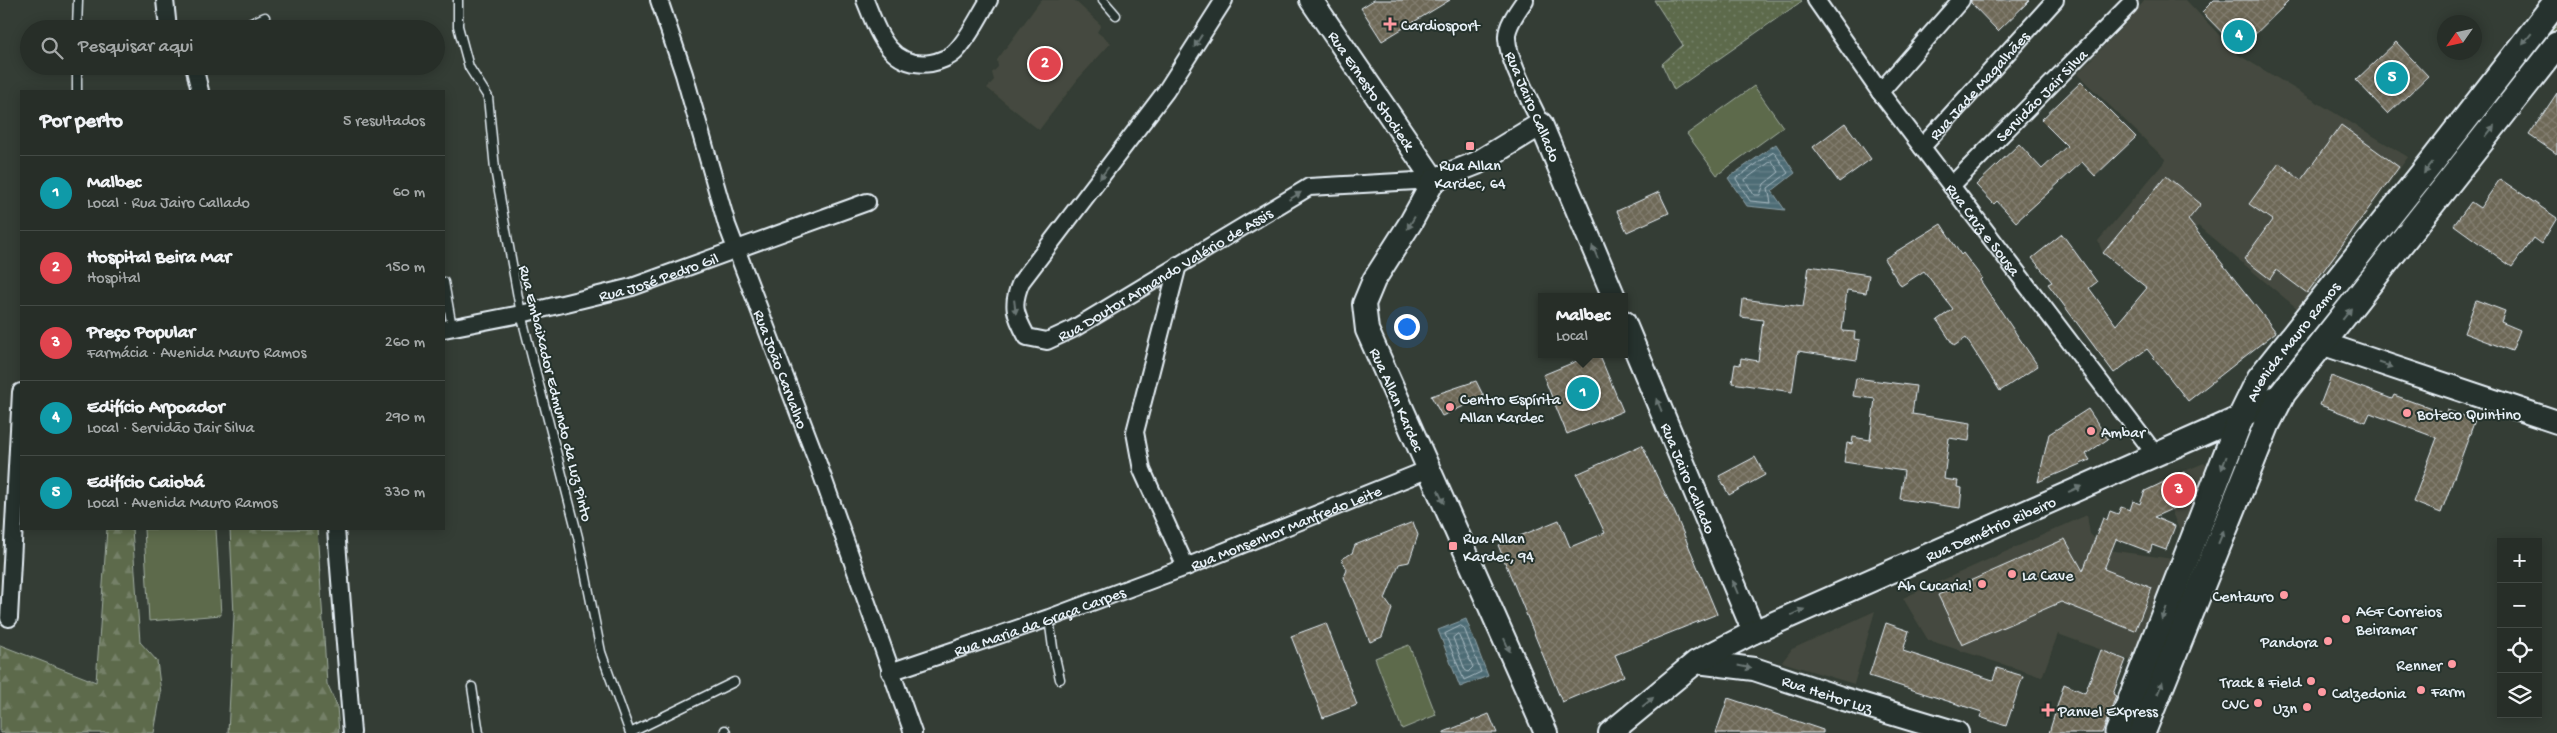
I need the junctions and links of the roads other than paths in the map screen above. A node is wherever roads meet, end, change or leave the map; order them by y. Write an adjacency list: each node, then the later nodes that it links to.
1 (78, 0): 18 (lane)
2 (165, 0): 19 (street)
3 (458, 0): 36 (lane, Rua Embaixador Edmundo da Luz Pinto)
4 (659, 0): 32 (street, Rua João Carvalho)
5 (865, 0): 6 (street)
6 (989, 0)
7 (1103, 0): 16 (lane)
8 (1224, 0): 33 (street, Rua Doutor Armando Valério de Assis, one-way to 33)
9 (1311, 0): 29 (street, Rua Ernesto Stodieck)
10 (1525, 0): 27 (street, Rua Jairo Callado)
11 (1961, 0): 26 (street)
12 (2055, 0): 28 (street, Rua Jade Magalhães)
13 (1819, 1): 26 (street, Rua Cruz e Sousa)
14 (2557, 1): 42 (main road, Avenida Mauro Ramos, one-way to 42)
15 (2129, 4): 30 (street, Servidão Jair Silva)
16 (1116, 16)
17 (265, 17): 20 (lane)
18 (77, 20)
19 (167, 20)
20 (258, 20)
21 (2557, 45): 39 (main road, Avenida Mauro Ramos, one-way to 21)
22 (77, 75): 24 (lane)
23 (196, 75): 25 (street)
24 (76, 90)
25 (200, 90)
26 (1880, 92): 28 (street, Rua Cruz e Sousa)
27 (1541, 124): 29 (street); 34 (street, Rua Jairo Callado, one-way to 27)
28 (1922, 147): 30 (street, Rua Cruz e Sousa)
29 (1434, 180): 33 (street, Rua Doutor Armando Valério de Assis, one-way to 29); 45 (street, Rua Allan Kardec, one-way to 45)
30 (1951, 186): 44 (street, Rua Cruz e Sousa)
31 (867, 202): 32 (street, Rua José Pedro Gil)
32 (736, 248): 36 (street, Rua José Pedro Gil); 52 (street, Rua João Carvalho)
33 (1178, 265): 47 (street, Rua Monsenhor Manfredo Leite)
34 (1612, 293)
35 (445, 294): 37 (lane)
36 (521, 314): 37 (street, Rua José Pedro Gil); 58 (lane, Rua Embaixador Edmundo da Luz Pinto)
37 (448, 328)
38 (1628, 332): 50 (street, Rua Jairo Callado, one-way to 38)
39 (2324, 344): 40 (main road, Avenida Mauro Ramos); 43 (street, one-way to 43)
40 (2283, 393): 42 (street, Rua Demétrio Ribeiro); 64 (main road, Avenida Mauro Ramos, one-way to 40)
41 (20, 411): 48 (street)
42 (2242, 417): 44 (street, Rua Demétrio Ribeiro); 63 (main road, Avenida Mauro Ramos, one-way to 63)
43 (2557, 422)
44 (2155, 454): 50 (street, Rua Demétrio Ribeiro, one-way to 44)
45 (1429, 469): 47 (street, Rua Monsenhor Manfredo Leite); 60 (street, Rua Allan Kardec, one-way to 60)
46 (336, 530): 56 (street)
47 (1186, 567): 49 (street, Rua Maria da Graça Carpes)
48 (9, 618)
49 (1049, 618): 52 (street, Rua Maria da Graça Carpes); 53 (lane)
50 (1754, 632): 51 (street, Rua Demétrio Ribeiro)
51 (1696, 662): 61 (street, Rua Demétrio Ribeiro, one-way to 51); 62 (street, Rua Heitor Luz, one-way to 62)
52 (890, 672): 59 (street, Rua João Carvalho)
53 (1060, 679)
54 (734, 682): 58 (lane)
55 (472, 687): 57 (lane)
56 (352, 733)
57 (479, 733)
58 (630, 733)
59 (914, 733)
60 (1546, 733)
61 (1610, 733)
62 (1957, 733)
63 (2118, 733)
64 (2142, 733)

